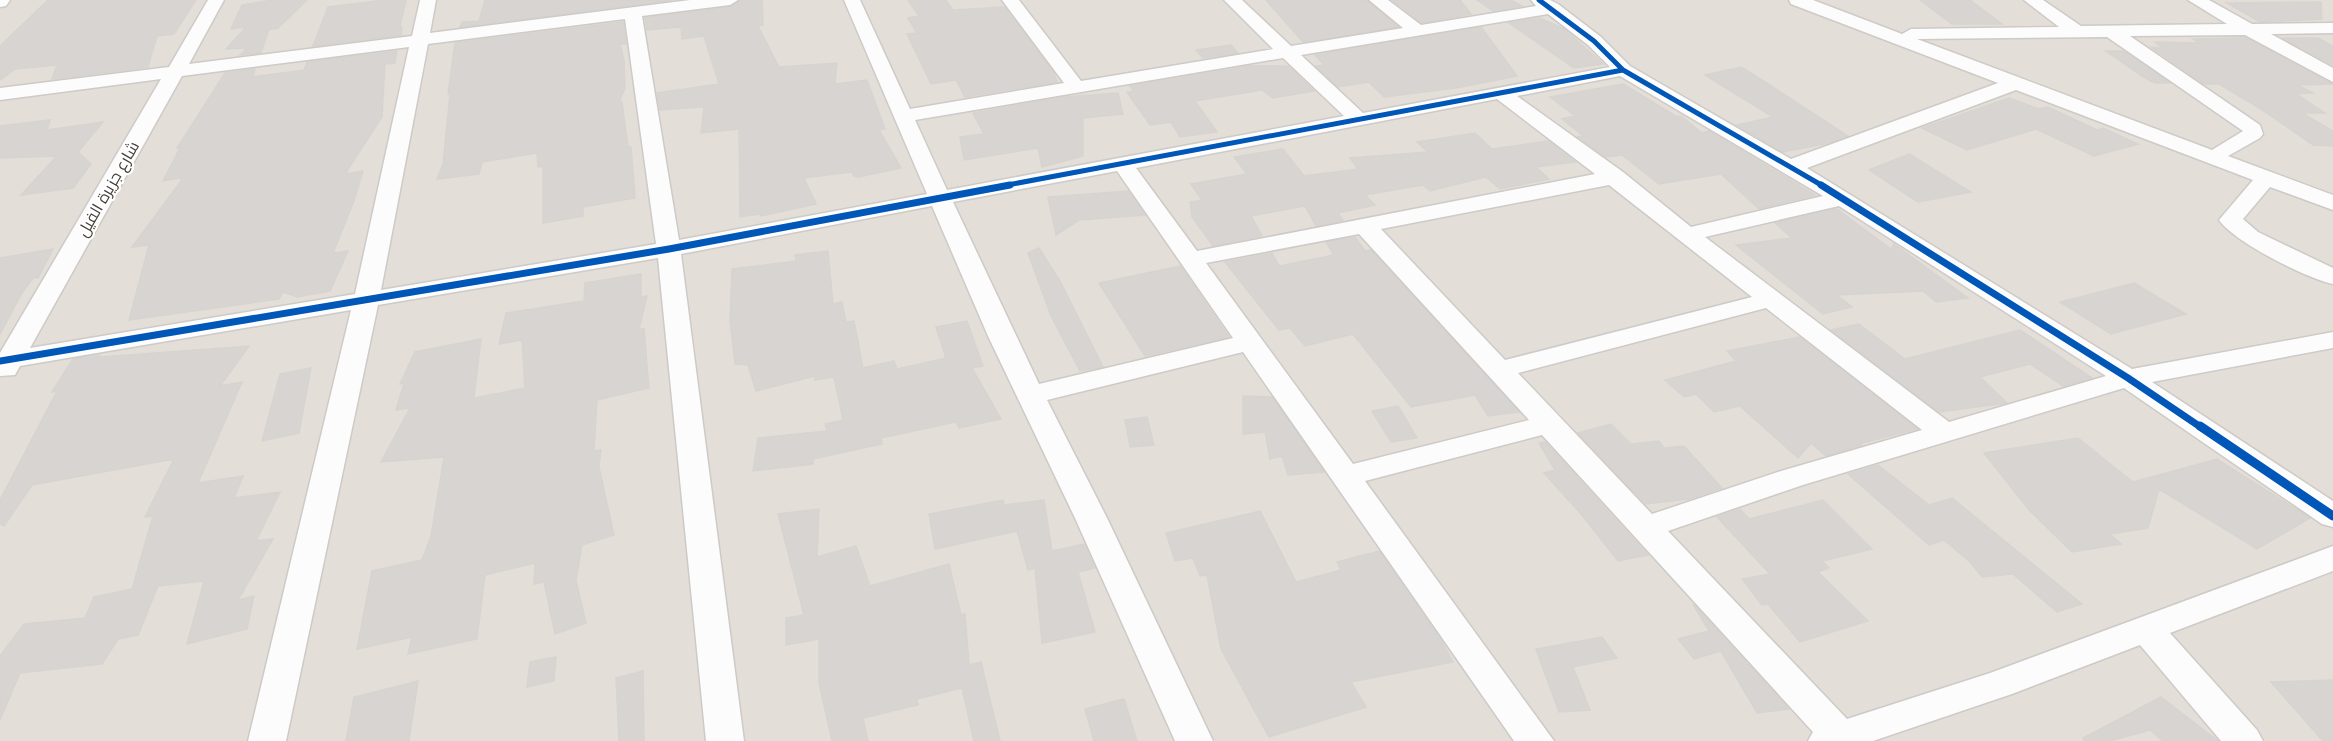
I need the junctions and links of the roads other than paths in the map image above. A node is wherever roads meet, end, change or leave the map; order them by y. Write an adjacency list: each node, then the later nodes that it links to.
1 (216, 0): 25 (street, شارع جزيرة الفيل)
2 (428, 0): 22 (street)
3 (585, 0): 15 (street)
4 (730, 0): 14 (street)
5 (852, 0): 31 (street)
6 (1010, 0): 28 (street)
7 (1232, 0): 23 (street)
8 (1377, 0): 17 (street)
9 (1797, 0): 27 (street)
10 (1820, 0): 21 (street)
11 (2032, 0): 19 (street)
12 (2196, 0): 18 (street)
13 (1545, 4): 17 (street); 24 (street)
14 (633, 13): 15 (street); 44 (street)
15 (585, 19): 22 (street)
16 (2333, 28): 18 (street)
17 (1417, 30): 23 (street)
18 (2251, 30): 20 (street); 26 (street)
19 (2078, 32): 20 (street); 21 (street)
20 (2112, 32): 33 (street)
21 (1911, 34): 33 (street)
22 (419, 39): 25 (street); 48 (street)
23 (1284, 51): 28 (street); 32 (street)
24 (1623, 70): 30 (street); 35 (street)
25 (175, 71): 29 (street); 51 (street, شارع جزيرة الفيل)
26 (2333, 76)
27 (2016, 83): 35 (street); 37 (street)
28 (1076, 87): 31 (street)
29 (0, 94)
30 (1502, 94): 32 (street); 36 (street)
31 (903, 116): 40 (street)
32 (1359, 120): 34 (street)
33 (2222, 151): 38 (street)
34 (1124, 166): 40 (street); 45 (street)
35 (1789, 167): 39 (street)
36 (1615, 177): 42 (street); 43 (street)
37 (2266, 178): 41 (street); 46 (street)
38 (2333, 192)
39 (1843, 198): 43 (street); 53 (street)
40 (939, 199): 44 (street); 54 (street)
41 (2333, 203)
42 (1364, 225): 45 (street); 52 (street)
43 (1686, 235): 47 (street)
44 (669, 249): 48 (street); 64 (street)
45 (1192, 259): 50 (street)
46 (2333, 277)
47 (1769, 300): 52 (street); 56 (street)
48 (366, 301): 51 (street); 63 (street)
49 (2333, 340): 53 (street)
50 (1250, 342): 54 (street); 57 (street)
51 (4, 366)
52 (1499, 370): 55 (street)
53 (2128, 378): 56 (street); 58 (street)
54 (1031, 395): 65 (street)
55 (1548, 424): 57 (street); 59 (street)
56 (1944, 432): 59 (street)
57 (1344, 476): 66 (street)
58 (2333, 516)
59 (1643, 528): 62 (street)
60 (2333, 558): 61 (street)
61 (2147, 630): 62 (street); 67 (street)
62 (1833, 738)
63 (267, 741)
64 (724, 741)
65 (1194, 741)
66 (1535, 741)
67 (2244, 741)

